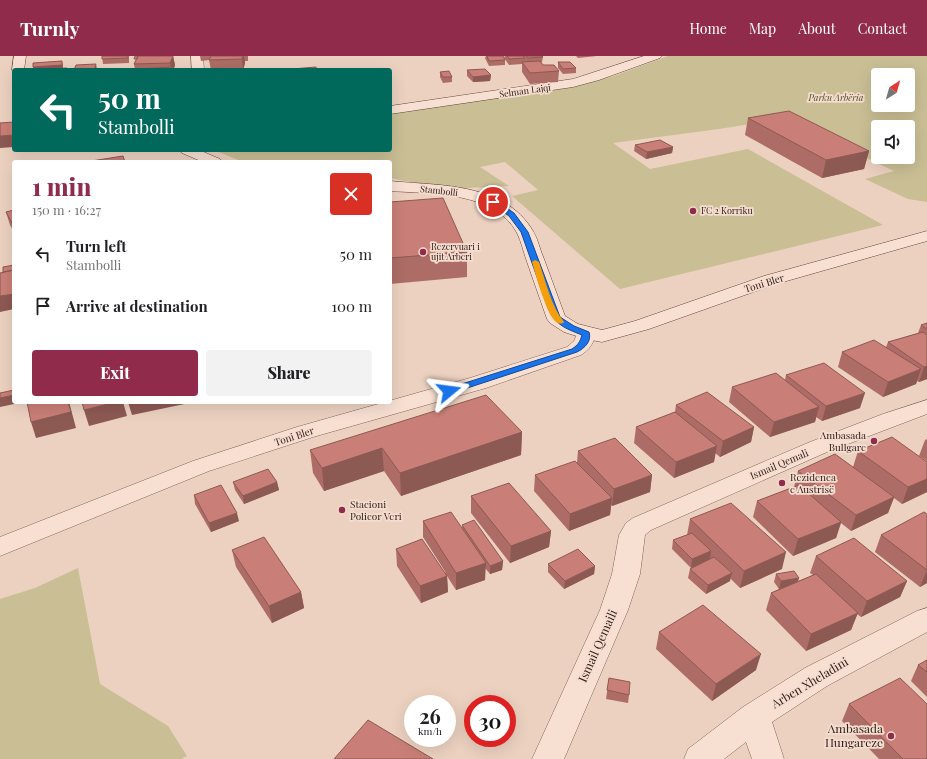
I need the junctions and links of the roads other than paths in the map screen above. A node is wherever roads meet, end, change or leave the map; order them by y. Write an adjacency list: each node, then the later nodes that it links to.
1 (20, 56): 4 (street)
2 (197, 56): 5 (street)
3 (656, 56): 6 (street, Selman Lajqi)
4 (18, 68)
5 (198, 68)
6 (392, 110)
7 (192, 152): 8 (street)
8 (210, 160)
9 (392, 186): 11 (street, Stambolli)
10 (927, 236): 11 (street, Toni Bler)
11 (594, 335): 14 (street, Toni Bler)
12 (927, 407): 13 (street, Ismail Qemali)
13 (635, 529): 17 (street, Ismail Qemaili)
14 (0, 548)
15 (927, 619): 16 (street, Arben Xheladini)
16 (754, 717): 18 (street, Arben Xheladini); 19 (street)
17 (548, 759)
18 (700, 759)
19 (768, 759)

